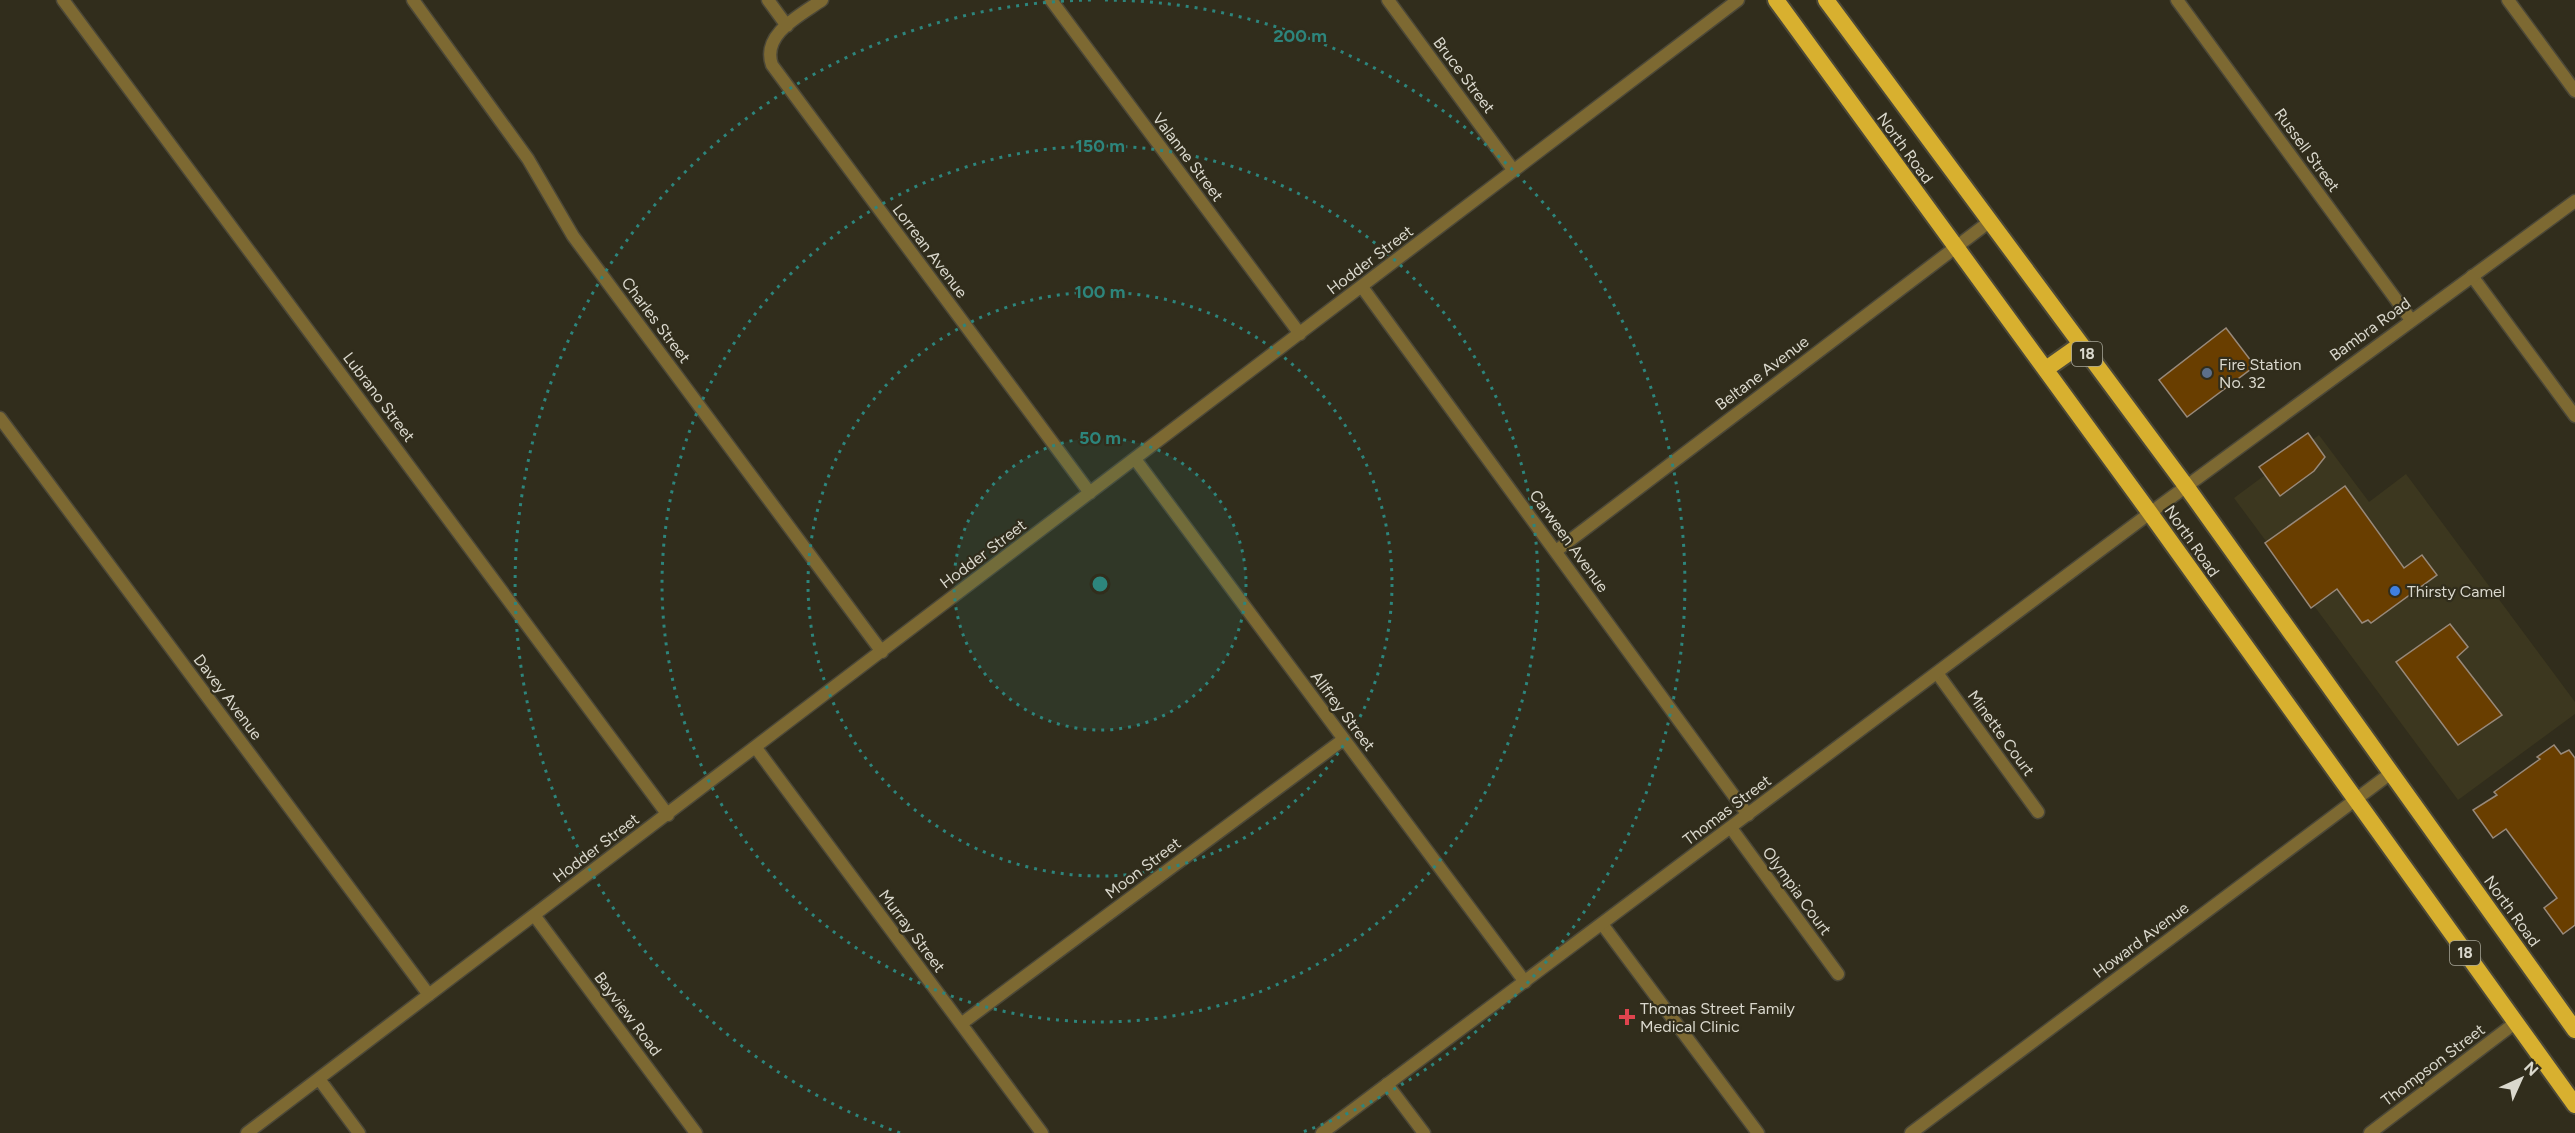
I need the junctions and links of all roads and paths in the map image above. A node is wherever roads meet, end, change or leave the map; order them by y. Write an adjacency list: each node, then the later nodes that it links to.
1 (63, 0): 38 (street, Lubrano Street)
2 (413, 0): 31 (street, Charles Street)
3 (768, 0): 12 (street)
4 (822, 0): 12 (street, Lorrean Avenue)
5 (1051, 0): 21 (street, Valanne Street)
6 (1388, 0): 14 (street, Bruce Street)
7 (1738, 0): 14 (street, Hodder Street)
8 (1776, 0): 17 (highway, North Road / 18)
9 (1826, 0): 16 (highway, North Road / 18)
10 (2177, 0): 20 (street, Russell Street)
11 (2508, 0): 13 (street)
12 (787, 26): 28 (street, Lorrean Avenue)
13 (2575, 91)
14 (1515, 171): 19 (street, Hodder Street)
15 (2575, 201): 18 (street, Bambra Road)
16 (1989, 222): 17 (street, Beltane Avenue); 22 (highway, North Road / 18)
17 (1955, 248): 23 (highway, North Road / 18); 30 (street, Beltane Avenue)
18 (2472, 276): 20 (street, Bambra Road); 24 (street)
19 (1362, 286): 21 (street, Hodder Street); 30 (street, Carween Avenue)
20 (2411, 320): 27 (street, Bambra Road)
21 (1300, 334): 26 (street, Hodder Street)
22 (2080, 345): 23 (highway); 27 (highway, North Road / 18)
23 (2046, 369): 29 (highway, North Road / 18)
24 (2575, 417)
25 (0, 418): 45 (street, Davey Avenue)
26 (1135, 459): 28 (street, Hodder Street); 33 (street, Allfrey Street)
27 (2186, 486): 29 (street, Bambra Road); 35 (highway, North Road / 18)
28 (1090, 493): 31 (street, Hodder Street)
29 (2150, 513): 32 (street, Thomas Street); 36 (highway, North Road / 18)
30 (1556, 550): 39 (street, Carween Avenue)
31 (882, 652): 34 (street, Hodder Street)
32 (1937, 673): 37 (street, Minette Court); 39 (street, Thomas Street)
33 (1344, 739): 44 (street, Allfrey Street); 47 (street, Moon Street)
34 (756, 748): 38 (street, Hodder Street); 47 (street, Murray Street)
35 (2391, 773): 36 (street, Howard Avenue); 48 (highway, North Road / 18)
36 (2354, 800): 46 (highway, North Road / 18); 59 (street, Howard Avenue)
37 (2038, 812)
38 (668, 814): 41 (street, Hodder Street)
39 (1748, 815): 40 (street, Thomas Street)
40 (1731, 828): 42 (street, Thomas Street); 43 (street, Olympia Court)
41 (534, 915): 45 (street, Hodder Street); 54 (street, Bayview Road)
42 (1602, 924): 44 (street, Thomas Street); 58 (street)
43 (1838, 974)
44 (1525, 982): 50 (street, Thomas Street)
45 (429, 995): 49 (street, Hodder Street)
46 (2515, 1023): 51 (highway, North Road / 18); 60 (street, Thompson Street)
47 (961, 1024): 55 (street, Murray Street)
48 (2575, 1030)
49 (319, 1079): 52 (street, Hodder Street); 53 (street)
50 (1387, 1084): 56 (street, Thomas Street); 57 (street)
51 (2575, 1105)
52 (247, 1133)
53 (359, 1133)
54 (696, 1133)
55 (1042, 1133)
56 (1322, 1133)
57 (1424, 1133)
58 (1758, 1133)
59 (1911, 1133)
60 (2370, 1133)

